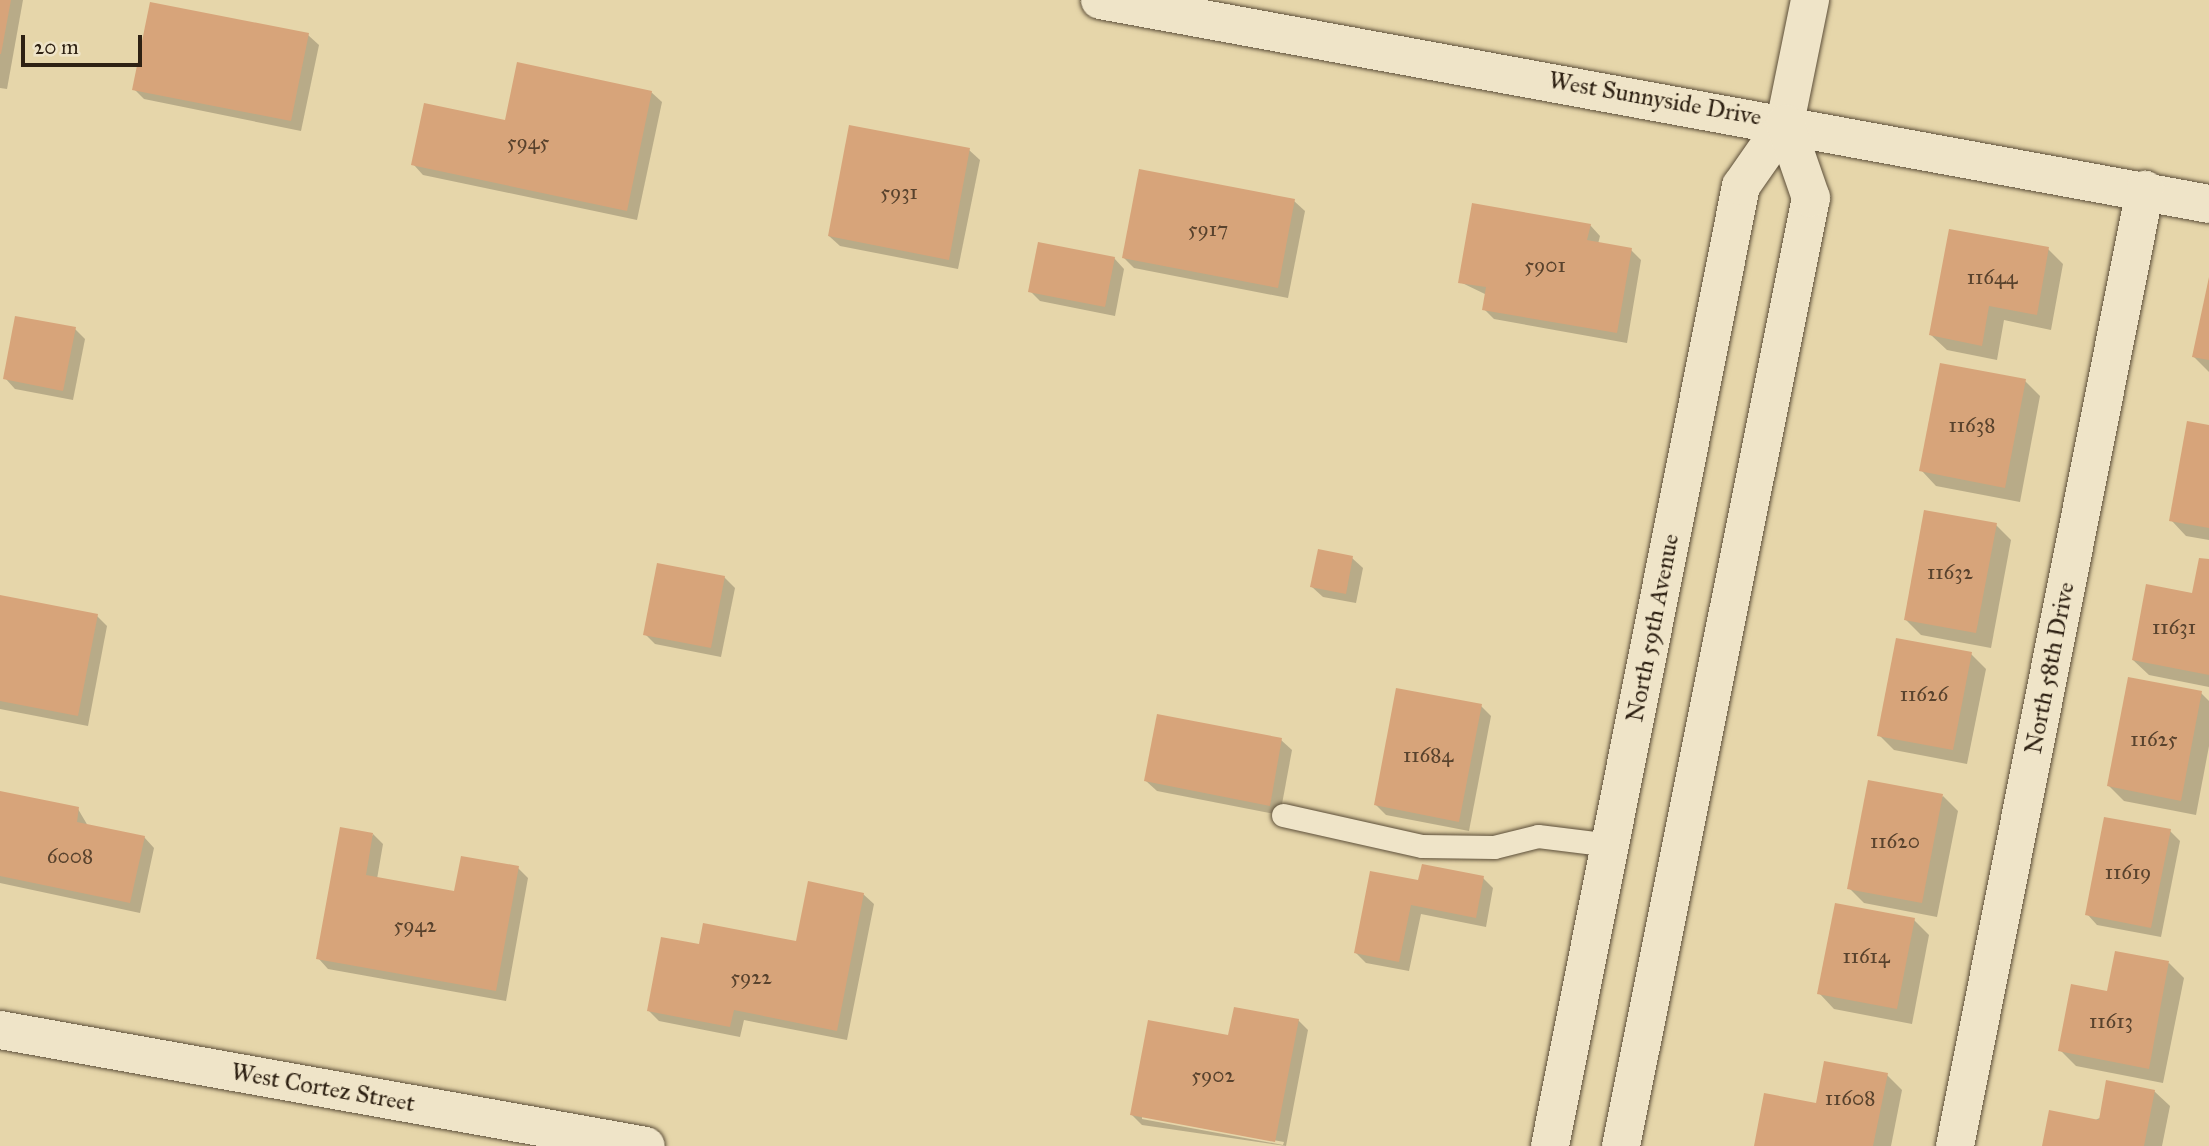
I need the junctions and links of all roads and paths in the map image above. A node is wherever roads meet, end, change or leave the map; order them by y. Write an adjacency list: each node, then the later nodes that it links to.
1 (1100, 0): 3 (street, West Sunnyside Drive)
2 (1810, 0): 3 (street, North 59th Avenue)
3 (1785, 122): 4 (street, West Sunnyside Drive); 7 (street, North 59th Avenue); 11 (street)
4 (2145, 190): 5 (street, West Sunnyside Drive); 12 (street, North 58th Drive)
5 (2209, 204)
6 (1283, 815): 7 (lane)
7 (1609, 845): 10 (street, North 59th Avenue)
8 (0, 1030): 9 (street, West Cortez Street)
9 (646, 1146)
10 (1549, 1146)
11 (1622, 1146)
12 (1955, 1146)

